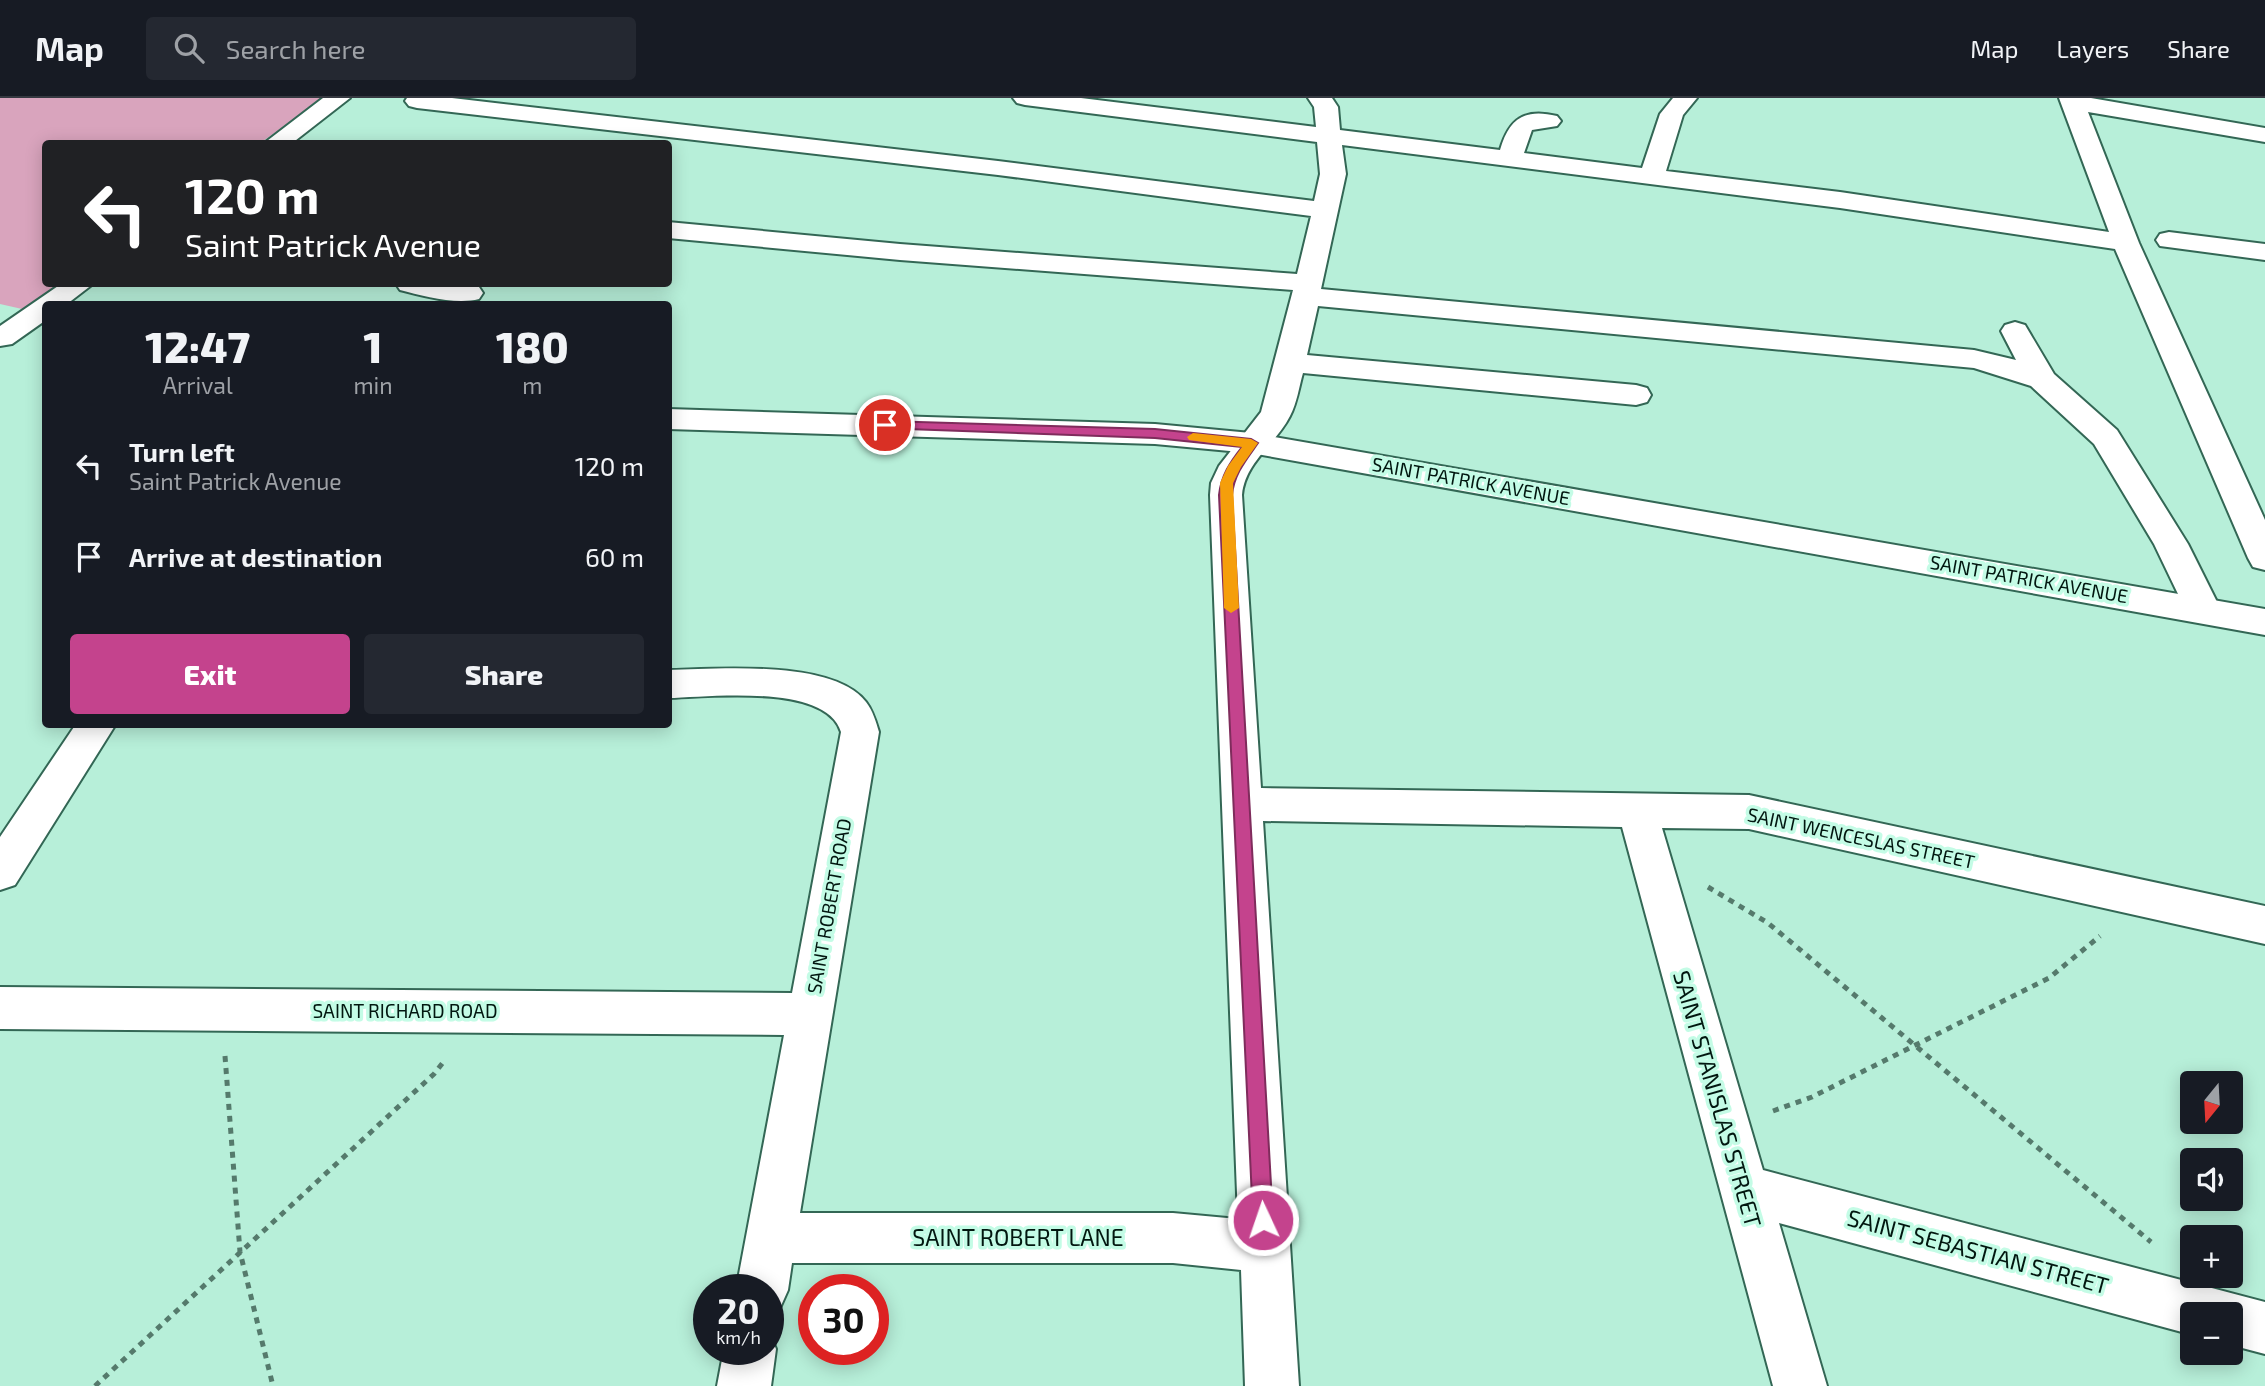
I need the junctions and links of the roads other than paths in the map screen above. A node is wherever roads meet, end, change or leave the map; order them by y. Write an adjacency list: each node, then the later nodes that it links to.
1 (338, 98): 11 (street)
2 (1025, 98): 10 (street)
3 (1320, 98): 10 (street)
4 (1685, 98): 14 (street)
5 (2072, 100): 9 (street); 18 (street)
6 (417, 101): 7 (street)
7 (623, 115): 12 (street); 15 (street)
8 (1549, 121): 13 (street)
9 (2265, 135)
10 (1329, 137): 13 (street); 15 (street)
11 (280, 140)
12 (601, 140)
13 (1509, 160): 14 (street)
14 (1651, 177): 18 (street)
15 (1325, 210): 22 (street)
16 (672, 230): 22 (street)
17 (2169, 240): 19 (street)
18 (2126, 243): 34 (street)
19 (2265, 252)
20 (75, 287): 24 (street)
21 (427, 287): 23 (street)
22 (1307, 290): 29 (street); 30 (street)
23 (468, 294)
24 (54, 301)
25 (42, 309): 27 (street)
26 (2015, 331): 30 (street)
27 (1, 338): 28 (street)
28 (35, 344)
29 (1291, 363): 31 (street); 33 (street)
30 (2042, 379): 35 (street)
31 (1636, 395)
32 (672, 419): 33 (street, SAINT PATRICK AVENUE)
33 (1251, 443): 35 (street, SAINT PATRICK AVENUE); 39 (street)
34 (2265, 558)
35 (2203, 610): 36 (street, SAINT PATRICK AVENUE)
36 (2265, 622)
37 (672, 684): 44 (street, SAINT ROBERT ROAD)
38 (94, 728): 41 (street)
39 (1241, 803): 40 (street, SAINT WENCESLAS STREET); 47 (street)
40 (1642, 830): 42 (street, SAINT WENCESLAS STREET); 45 (street, SAINT STANISLAS STREET)
41 (0, 872)
42 (2265, 925)
43 (0, 1008): 44 (street, SAINT RICHARD ROAD)
44 (810, 1014): 46 (street, SAINT ROBERT ROAD)
45 (1743, 1189): 49 (street, SAINT SEBASTIAN STREET); 55 (street, SAINT STANISLAS STREET)
46 (771, 1238): 47 (street, SAINT ROBERT LANE); 48 (street, SAINT ROBERT ROAD)
47 (1265, 1247): 54 (street)
48 (765, 1274)
49 (2180, 1305)
50 (2243, 1322): 51 (street, SAINT SEBASTIAN STREET)
51 (2265, 1328)
52 (748, 1365): 53 (street)
53 (744, 1386)
54 (1272, 1386)
55 (1800, 1386)

